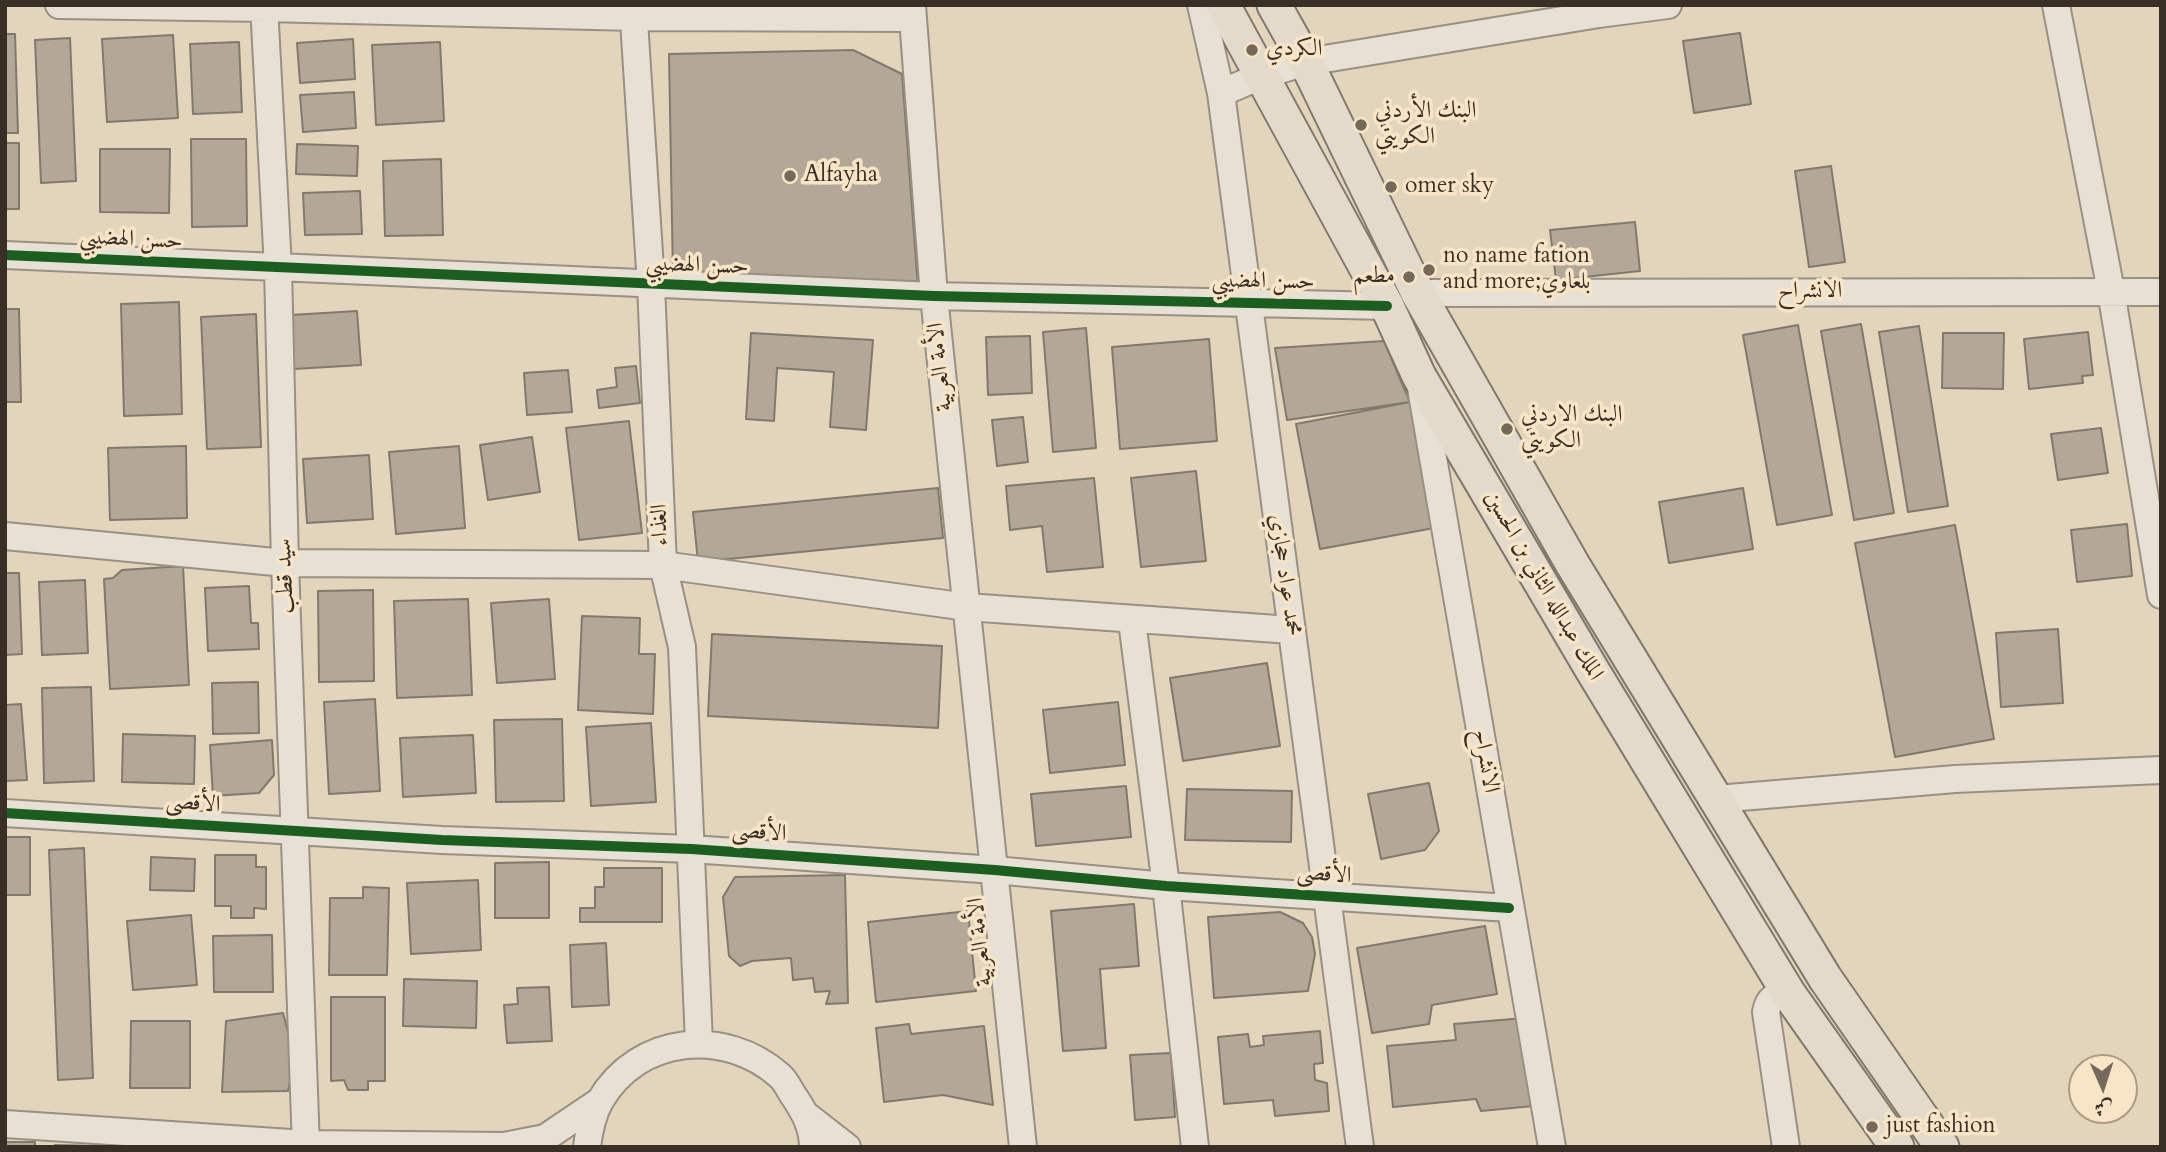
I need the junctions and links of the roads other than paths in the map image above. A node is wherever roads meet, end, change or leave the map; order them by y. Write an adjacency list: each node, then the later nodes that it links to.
1 (59, 5): 7 (street)
2 (1201, 5): 13 (street, محمد عواد حجازي)
3 (1223, 5): 12 (main road, الملك عبدالله الثاني بن الحسين)
4 (1274, 5): 11 (main road, الملك عبدالله الثاني بن الحسين)
5 (1668, 5): 8 (street)
6 (2056, 5): 17 (street)
7 (265, 6): 9 (street); 15 (street, سيد قطب)
8 (1599, 10): 11 (street)
9 (633, 11): 10 (street); 16 (street, الغذاء)
10 (912, 11): 20 (street, الأمة العربية)
11 (1306, 62): 12 (street); 19 (main road, الملك عبدالله الثاني بن الحسين)
12 (1263, 75): 13 (street); 22 (main road, الملك عبدالله الثاني بن الحسين)
13 (1221, 93): 21 (street, محمد عواد حجازي)
14 (5, 255): 15 (street, حسن الهضيبي)
15 (278, 268): 16 (street, حسن الهضيبي); 25 (street, سيد قطب)
16 (651, 285): 20 (street, حسن الهضيبي); 26 (street, الغذاء)
17 (2111, 291): 18 (street, الانشراح); 19 (street, الانشراح); 27 (street)
18 (2161, 292)
19 (1418, 293): 32 (main road, الملك عبدالله الثاني بن الحسين)
20 (934, 296): 21 (street, حسن الهضيبي); 28 (street, الأمة العربية)
21 (1248, 302): 22 (street, حسن الهضيبي); 30 (street, محمد عواد حجازي)
22 (1387, 306): 23 (main road, الملك عبدالله الثاني بن الحسين)
23 (1419, 376): 39 (street, الانشراح); 40 (main road, الملك عبدالله الثاني بن الحسين)
24 (5, 536): 25 (street)
25 (285, 563): 26 (street); 34 (street, سيد قطب)
26 (663, 565): 28 (street); 35 (street, الغذاء)
27 (2161, 595)
28 (967, 607): 29 (street); 36 (street, الأمة العربية)
29 (1132, 621): 30 (street); 37 (street)
30 (1291, 630): 38 (street, محمد عواد حجازي)
31 (2161, 771): 32 (street)
32 (1717, 799): 56 (main road, الملك عبدالله الثاني بن الحسين)
33 (5, 813): 34 (street, الأقصى)
34 (295, 831): 35 (street, الأقصى); 45 (street, سيد قطب)
35 (691, 849): 36 (street, الأقصى); 41 (street, الغذاء)
36 (995, 870): 37 (street, الأقصى); 50 (street, الأمة العربية)
37 (1166, 886): 38 (street, الأقصى); 51 (street)
38 (1328, 897): 39 (street, الأقصى); 52 (street, محمد عواد حجازي)
39 (1510, 908): 53 (street, الانشراح)
40 (1789, 994): 54 (street); 55 (main road, الملك عبدالله الثاني بن الحسين)
41 (699, 1043): 42 (street); 43 (street)
42 (600, 1101): 46 (street); 47 (street)
43 (806, 1115): 48 (street); 49 (street)
44 (5, 1124): 45 (street)
45 (306, 1146): 46 (street)
46 (505, 1147)
47 (587, 1147)
48 (813, 1147)
49 (847, 1147)
50 (1023, 1147)
51 (1195, 1147)
52 (1360, 1147)
53 (1552, 1147)
54 (1786, 1147)
55 (1897, 1147)
56 (1942, 1147)

